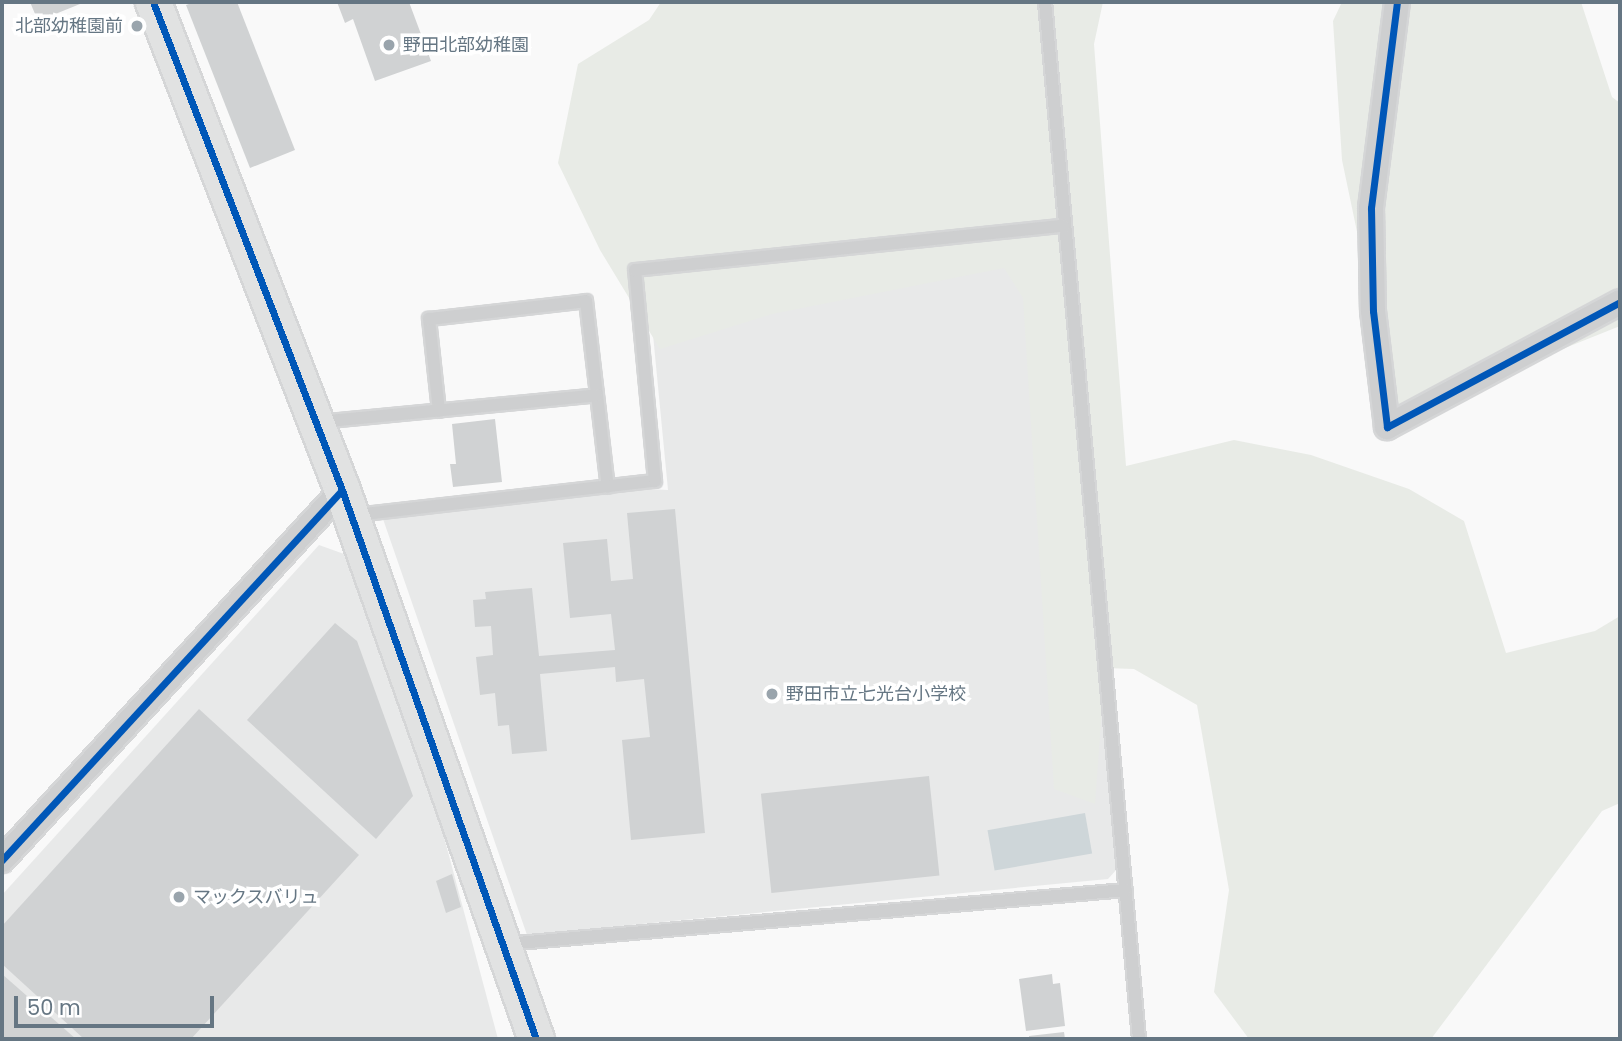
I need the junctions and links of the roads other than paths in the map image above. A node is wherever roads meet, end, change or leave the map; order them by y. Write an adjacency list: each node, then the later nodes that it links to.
1 (153, 2): 8 (street)
2 (1045, 2): 4 (lane)
3 (1397, 2): 5 (street)
4 (1064, 226): 9 (lane); 12 (lane)
5 (1620, 302)
6 (597, 396): 7 (lane); 7 (lane); 9 (lane)
7 (439, 411): 8 (lane)
8 (316, 422): 10 (street)
9 (608, 487): 10 (lane)
10 (346, 503): 11 (street); 13 (street)
11 (2, 860)
12 (1126, 890): 13 (lane); 15 (lane)
13 (504, 944): 14 (street)
14 (536, 1039)
15 (1139, 1039)

